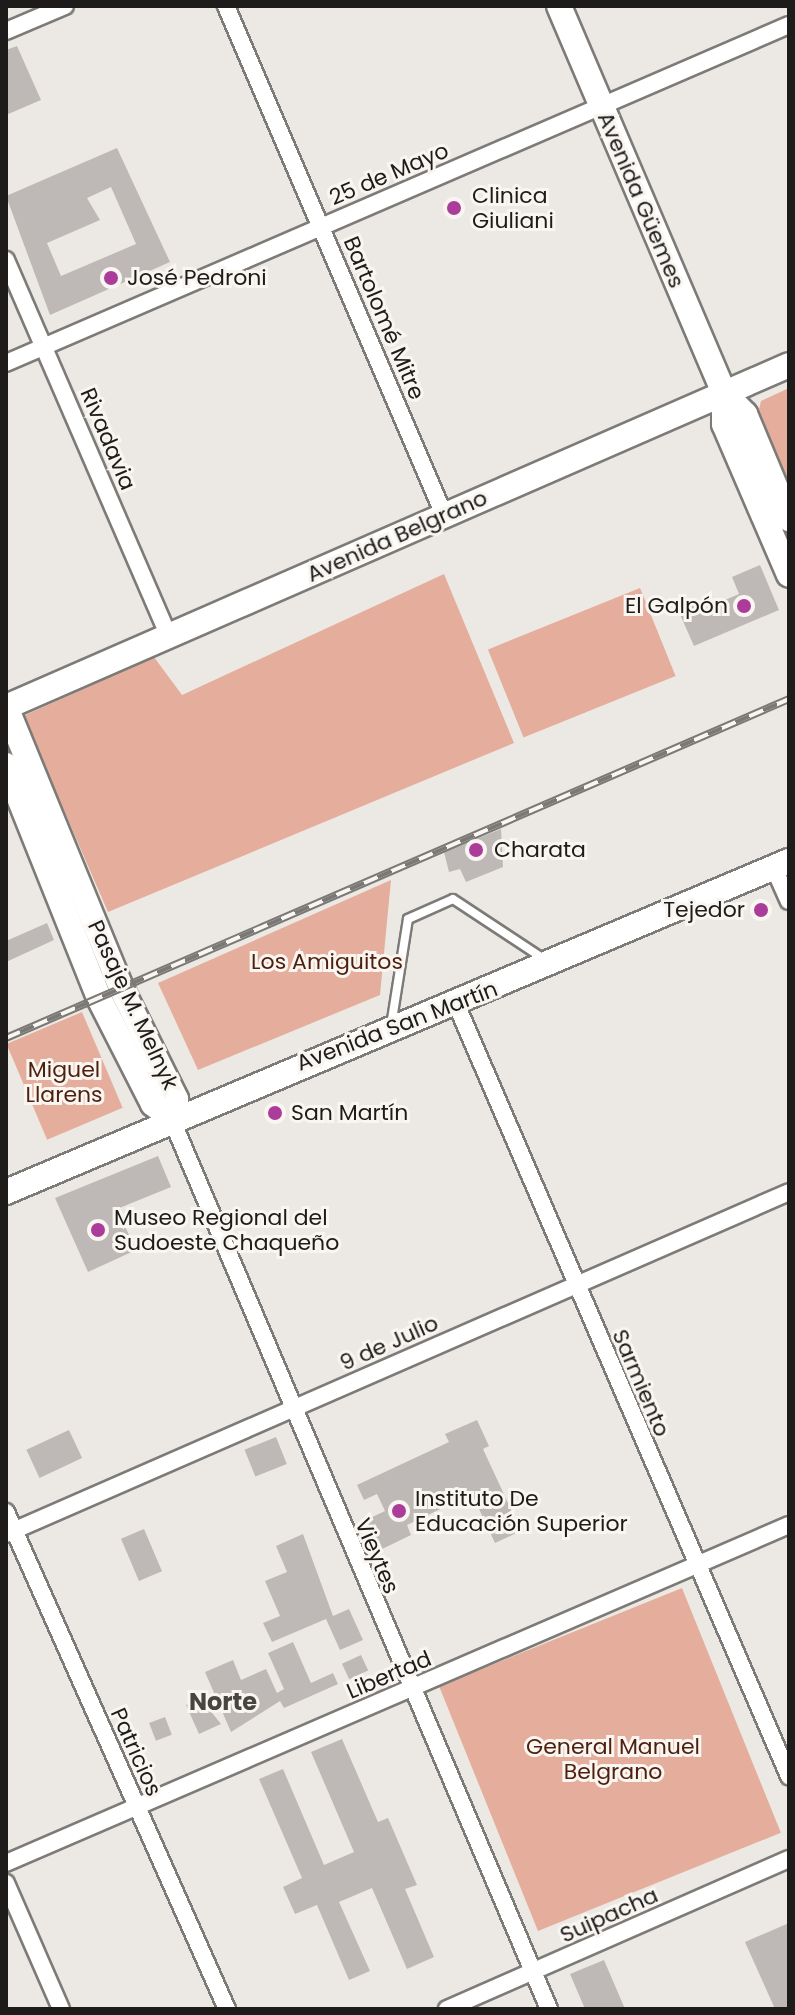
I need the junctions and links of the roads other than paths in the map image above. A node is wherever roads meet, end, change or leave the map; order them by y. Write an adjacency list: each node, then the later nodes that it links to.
1 (65, 6): 5 (street)
2 (226, 6): 7 (street, Bartolomé Mitre)
3 (559, 6): 6 (main road, Avenida Güemes)
4 (789, 25): 6 (street, 25 de Mayo)
5 (6, 31)
6 (601, 106): 7 (street, 25 de Mayo); 12 (main road, Avenida Güemes)
7 (321, 227): 9 (street, 25 de Mayo); 13 (street, Bartolomé Mitre)
8 (6, 260): 9 (street, Rivadavia)
9 (44, 346): 10 (street, 25 de Mayo); 16 (street, Rivadavia)
10 (6, 363)
11 (789, 365): 12 (main road, Avenida Belgrano)
12 (724, 393): 13 (main road, Avenida Belgrano); 14 (main road); 15 (main road)
13 (444, 515): 16 (main road, Avenida Belgrano)
14 (789, 519)
15 (789, 575)
16 (169, 636): 17 (main road, Avenida Belgrano)
17 (6, 707): 24 (main road, Pasaje M. Melnyk)
18 (6, 765): 24 (main road, Pasaje M. Melnyk)
19 (782, 865): 20 (street); 21 (main road, Avenida San Martín)
20 (789, 901)
21 (551, 963): 22 (main road, Avenida San Martín); 23 (lane)
22 (457, 1006): 23 (main road, Avenida San Martín); 27 (street, Sarmiento)
23 (391, 1026): 24 (main road, Avenida San Martín)
24 (171, 1118): 25 (main road, Avenida San Martín); 28 (street, Vieytes)
25 (6, 1192)
26 (789, 1192): 27 (street, 9 de Julio)
27 (576, 1285): 28 (street, 9 de Julio); 32 (street, Sarmiento)
28 (290, 1410): 31 (street, 9 de Julio); 33 (street, Vieytes)
29 (6, 1512): 31 (street, Patricios)
30 (789, 1525): 32 (street, Libertad)
31 (10, 1533): 35 (street, Patricios)
32 (695, 1566): 33 (street, Libertad); 34 (street, Sarmiento)
33 (411, 1689): 35 (street, Libertad); 39 (street, Vieytes)
34 (789, 1776)
35 (137, 1807): 37 (street, Libertad); 41 (street, Patricios)
36 (789, 1859): 39 (street, Suipacha)
37 (6, 1863)
38 (6, 1883): 40 (street)
39 (533, 1972): 42 (street, Suipacha); 43 (street, Vieytes)
40 (61, 2009)
41 (227, 2009)
42 (447, 2009)
43 (549, 2009)

